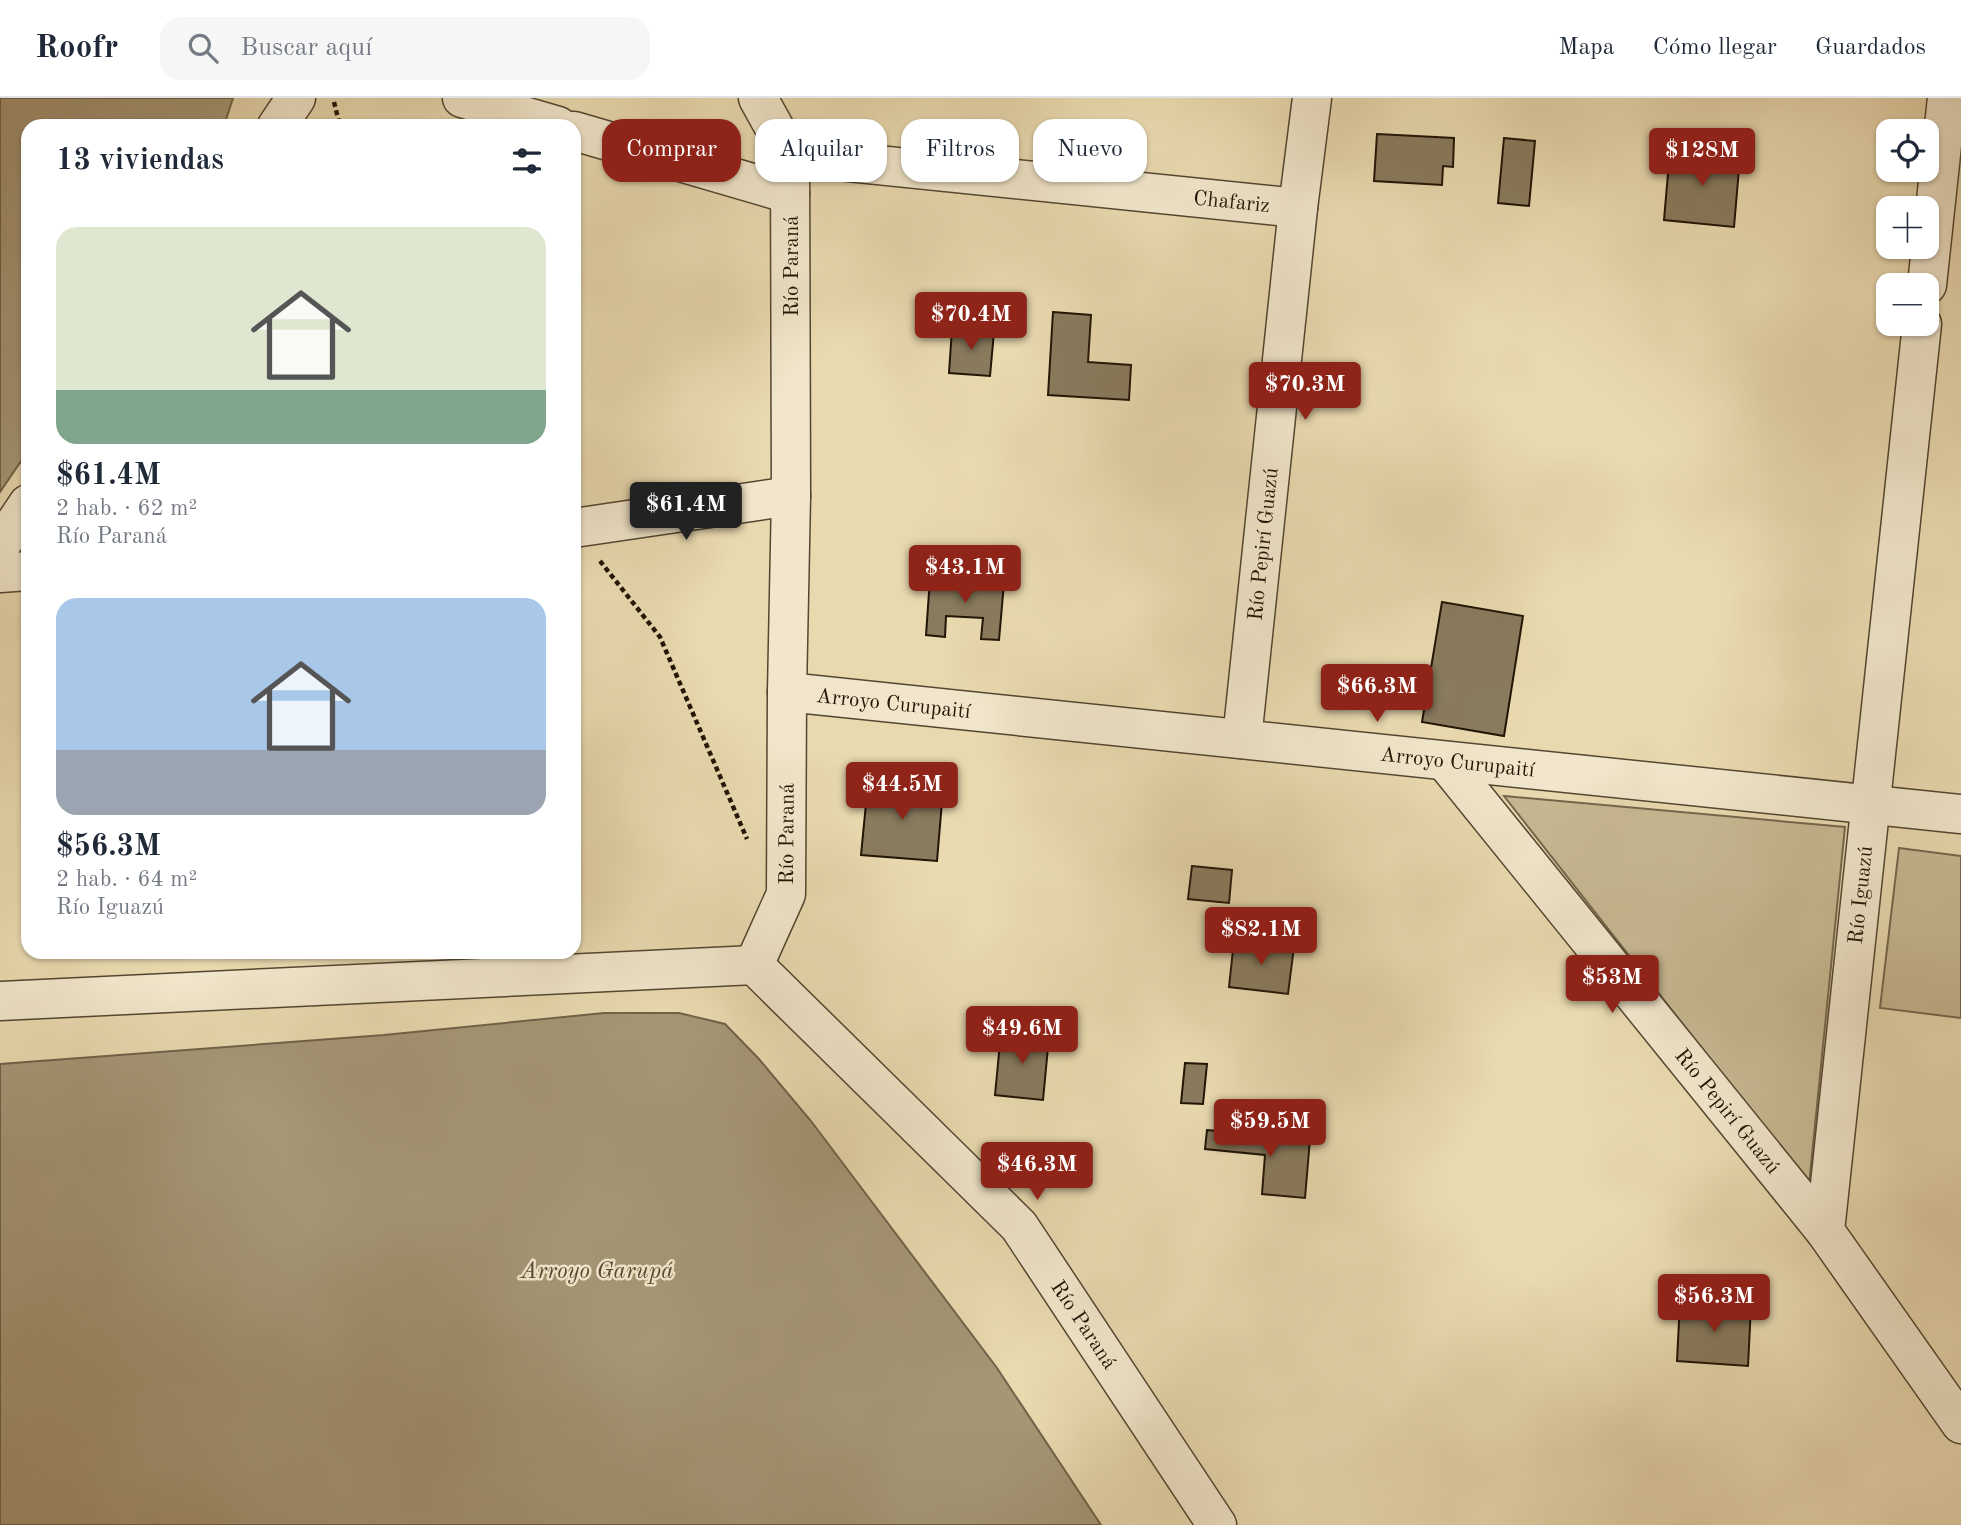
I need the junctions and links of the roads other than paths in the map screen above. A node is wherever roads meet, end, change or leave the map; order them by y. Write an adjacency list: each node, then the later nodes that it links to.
1 (296, 98): 6 (street)
2 (462, 98): 7 (street)
3 (758, 98): 8 (street, Río Paraná)
4 (1312, 98): 13 (street, Río Pepirí Guazú)
5 (1947, 98): 14 (street)
6 (282, 119)
7 (534, 119)
8 (770, 119)
9 (581, 133): 12 (street)
10 (887, 166): 13 (street, Chafariz)
11 (790, 182): 12 (street, Río Paraná)
12 (790, 194): 16 (street, Río Paraná)
13 (1298, 208): 23 (street, Río Pepirí Guazú)
14 (1928, 273)
15 (1921, 336): 25 (street, Río Iguazú)
16 (792, 496): 18 (street); 22 (street, Río Paraná)
17 (21, 514): 19 (street)
18 (581, 527)
19 (0, 546)
20 (21, 572): 21 (street)
21 (0, 573)
22 (787, 692): 23 (street, Arroyo Curupaití); 27 (street, Río Paraná)
23 (1242, 739): 24 (street, Arroyo Curupaití)
24 (1445, 761): 25 (street, Arroyo Curupaití); 29 (street, Río Pepirí Guazú)
25 (1869, 805): 26 (street, Arroyo Curupaití); 29 (street, Río Iguazú)
26 (1961, 814)
27 (754, 965): 28 (street); 31 (street, Río Paraná)
28 (0, 1001)
29 (1825, 1231): 30 (street)
30 (1961, 1424)
31 (1217, 1525)

